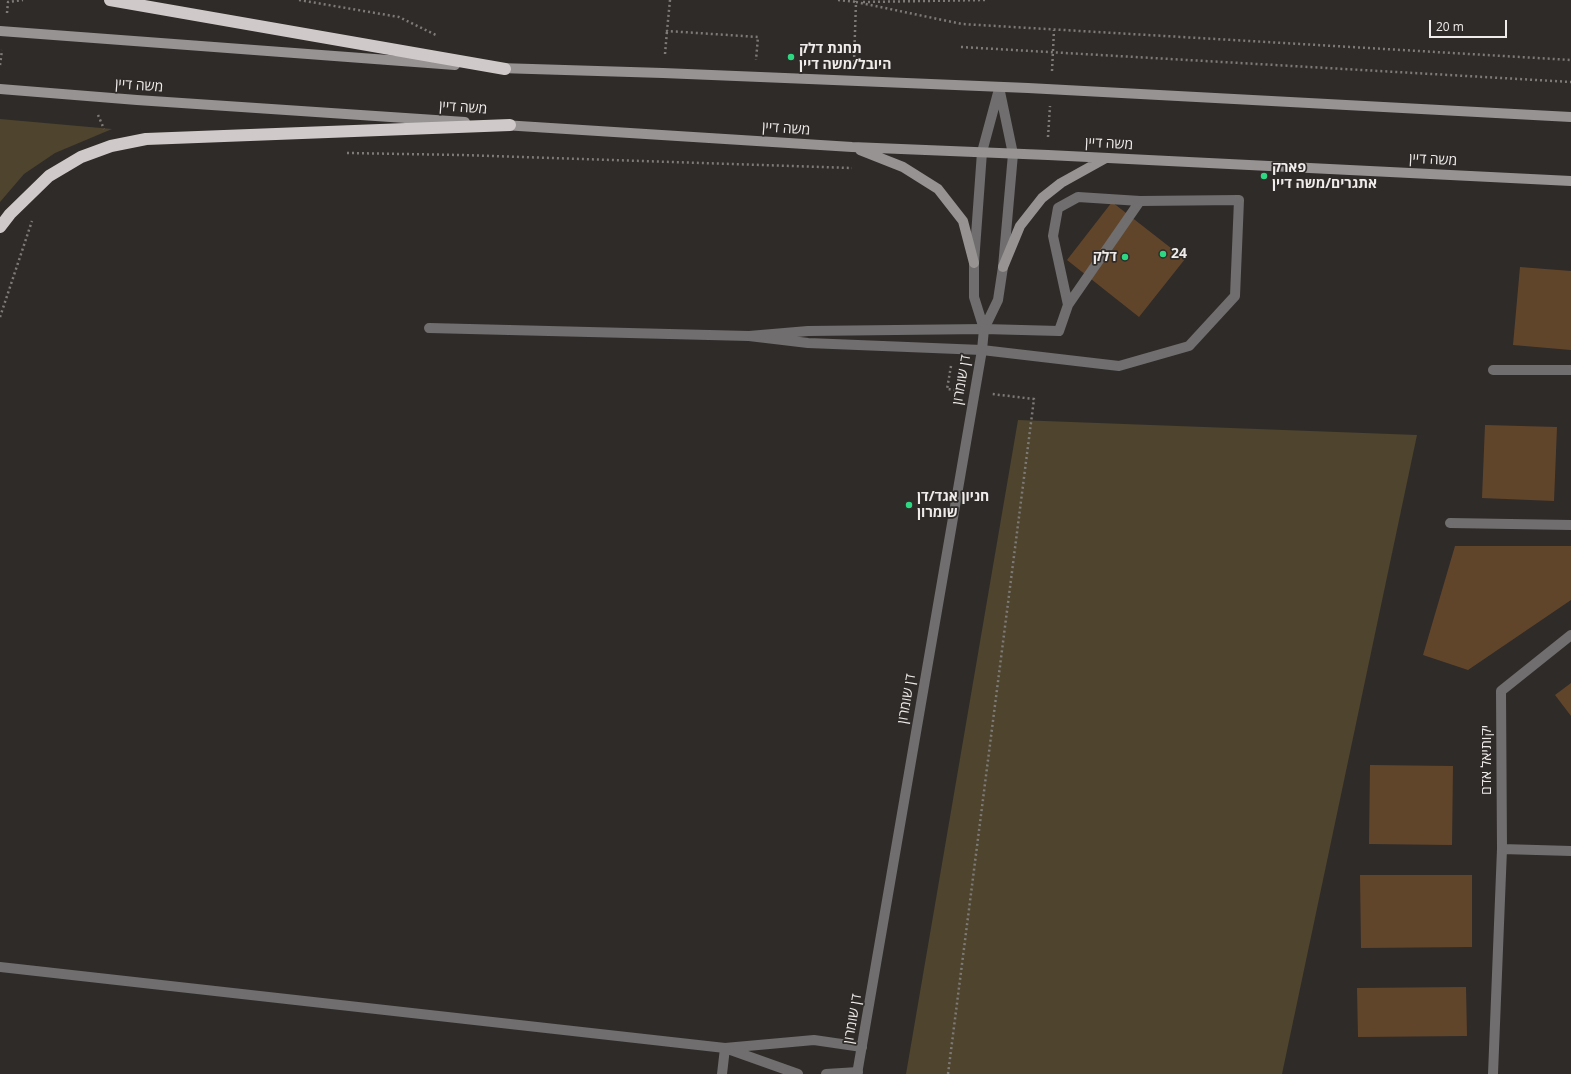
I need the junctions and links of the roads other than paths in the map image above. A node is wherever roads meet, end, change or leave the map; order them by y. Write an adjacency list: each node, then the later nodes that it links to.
1 (110, 0): 3 (highway)
2 (0, 31): 3 (main road)
3 (505, 69): 4 (main road)
4 (999, 87): 6 (main road); 9 (street, דן שומרון); 10 (street, דן שומרון)
5 (0, 89): 7 (main road, משה דיין)
6 (1571, 116)
7 (510, 125): 8 (main road, משה דיין); 14 (highway)
8 (852, 147): 9 (main road, משה דיין); 15 (main road)
9 (982, 152): 10 (main road, משה דיין); 15 (street, דן שומרון)
10 (1013, 154): 11 (main road, משה דיין); 16 (street, דן שומרון)
11 (1106, 158): 12 (main road, משה דיין); 16 (main road)
12 (1571, 181)
13 (1140, 201): 17 (street); 17 (street); 21 (street)
14 (0, 228)
15 (974, 264): 19 (street, דן שומרון)
16 (1003, 267): 19 (street, דן שומרון)
17 (1068, 305): 19 (street)
18 (429, 328): 20 (street)
19 (984, 329): 20 (street); 21 (street, דן שומרון)
20 (749, 336): 21 (street)
21 (982, 350): 30 (street, דן שומרון)
22 (1493, 370): 23 (street)
23 (1571, 370)
24 (1450, 523): 25 (street)
25 (1571, 525)
26 (1571, 635): 27 (street, יקותיאל אדם)
27 (1502, 849): 28 (street); 36 (street)
28 (1571, 851)
29 (0, 967): 31 (street)
30 (862, 1047): 31 (street); 32 (street, דן שומרון)
31 (725, 1048): 33 (street); 34 (street)
32 (858, 1073): 35 (street)
33 (722, 1074)
34 (798, 1074)
35 (826, 1074)
36 (1493, 1074)

